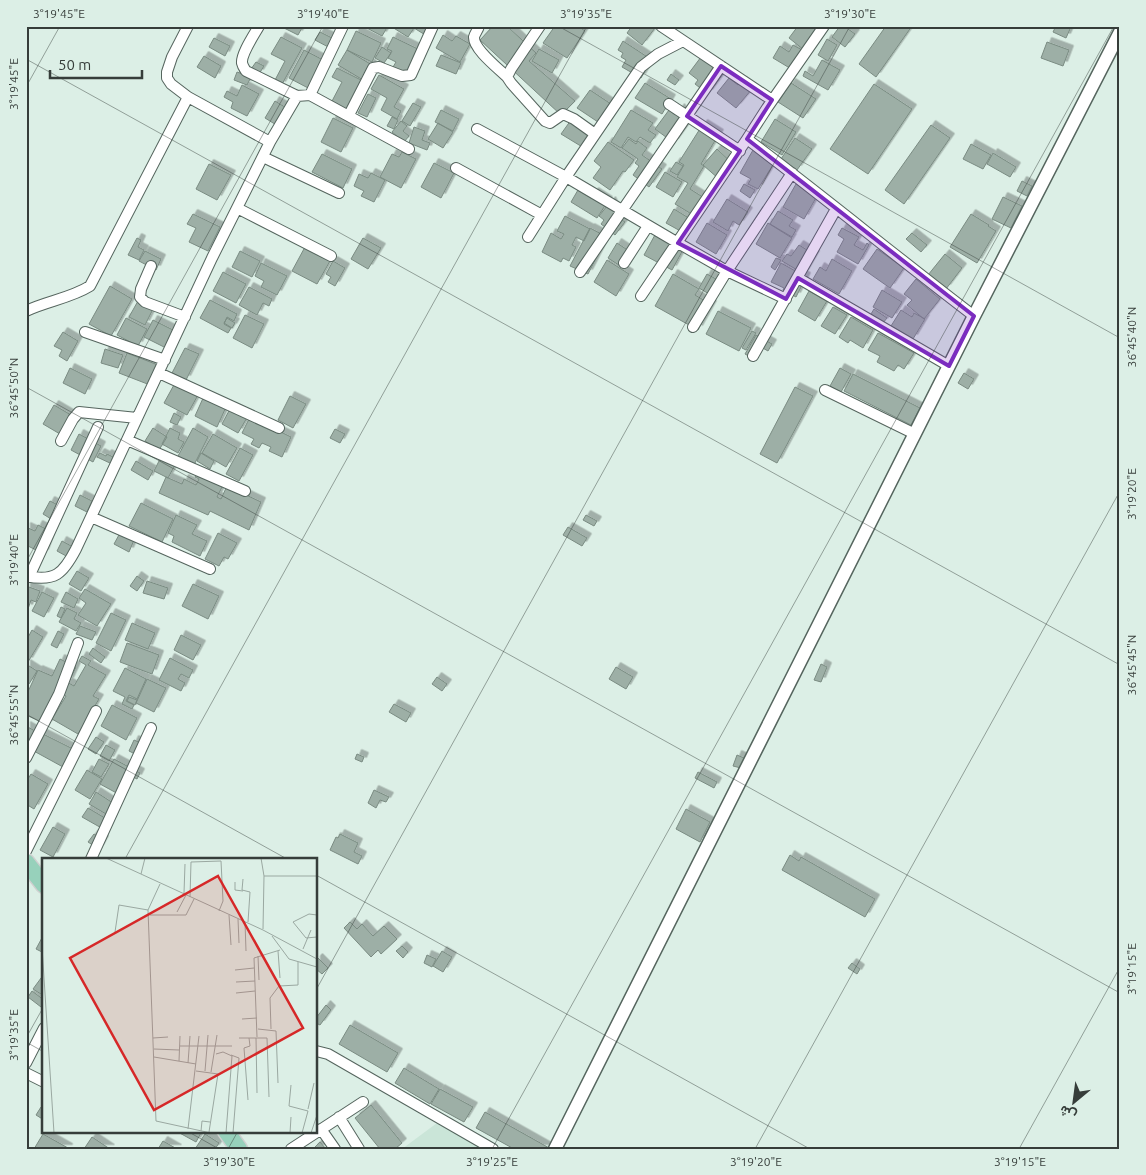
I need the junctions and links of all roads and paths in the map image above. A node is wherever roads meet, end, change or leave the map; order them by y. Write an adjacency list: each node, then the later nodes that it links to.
1 (188, 26): 15 (street)
2 (259, 26): 14 (street)
3 (343, 26): 13 (street)
4 (433, 26): 18 (street)
5 (480, 26): 12 (street)
6 (540, 26): 12 (street)
7 (662, 26): 10 (street)
8 (824, 26): 16 (street)
9 (1120, 32): 47 (street)
10 (683, 41): 11 (street); 21 (street)
11 (721, 66): 16 (street); 19 (street)
12 (507, 77): 21 (street)
13 (310, 95): 14 (street); 18 (street)
14 (297, 96): 23 (street)
15 (188, 97): 23 (street); 46 (street)
16 (772, 100): 22 (street)
17 (669, 104): 19 (street)
18 (348, 115): 24 (street)
19 (687, 116): 25 (street); 33 (street)
20 (477, 129): 29 (street)
21 (595, 134): 29 (street)
22 (747, 140): 25 (street); 28 (street)
23 (270, 142): 26 (street)
24 (409, 148)
25 (740, 151): 37 (street)
26 (263, 157): 30 (street); 31 (street)
27 (456, 168): 34 (street)
28 (792, 173): 32 (street); 41 (street)
29 (566, 177): 33 (street); 34 (street)
30 (339, 193)
31 (237, 208): 38 (street); 48 (street)
32 (836, 209): 43 (street); 47 (street)
33 (622, 210): 35 (street); 42 (street)
34 (542, 215): 36 (street)
35 (648, 226): 37 (street); 39 (street)
36 (528, 237)
37 (678, 243): 41 (street); 44 (street)
38 (331, 256)
39 (624, 263)
40 (151, 266): 48 (street)
41 (728, 271): 45 (street); 49 (street)
42 (580, 272)
43 (798, 278): 45 (street); 53 (street)
44 (641, 296)
45 (786, 299): 51 (street)
46 (26, 311)
47 (974, 316): 53 (street)
48 (185, 317): 52 (street)
49 (693, 327)
50 (85, 332): 52 (street)
51 (753, 356)
52 (165, 360): 54 (street)
53 (949, 366): 59 (street)
54 (158, 373): 56 (street); 58 (street)
55 (824, 390): 59 (street)
56 (138, 418): 60 (street); 61 (street)
57 (98, 427): 65 (street)
58 (279, 428)
59 (915, 434): 88 (street)
60 (127, 440): 62 (street); 63 (street)
61 (61, 441)
62 (245, 491)
63 (91, 517): 64 (street); 65 (street)
64 (210, 569)
65 (28, 576)
66 (78, 643): 69 (street)
67 (96, 711): 70 (street)
68 (152, 728): 71 (street)
69 (26, 758)
70 (26, 851)
71 (91, 858)
72 (26, 862): 73 (main road)
73 (42, 883)
74 (42, 1032): 76 (street)
75 (318, 1052): 87 (street)
76 (26, 1063)
77 (26, 1074): 78 (street)
78 (42, 1081)
79 (363, 1102): 80 (street)
80 (339, 1117): 81 (street); 86 (street)
81 (321, 1129): 82 (street); 85 (street)
82 (318, 1131)
83 (316, 1132): 84 (street)
84 (290, 1149)
85 (336, 1149)
86 (359, 1149)
87 (493, 1149)
88 (555, 1149)

